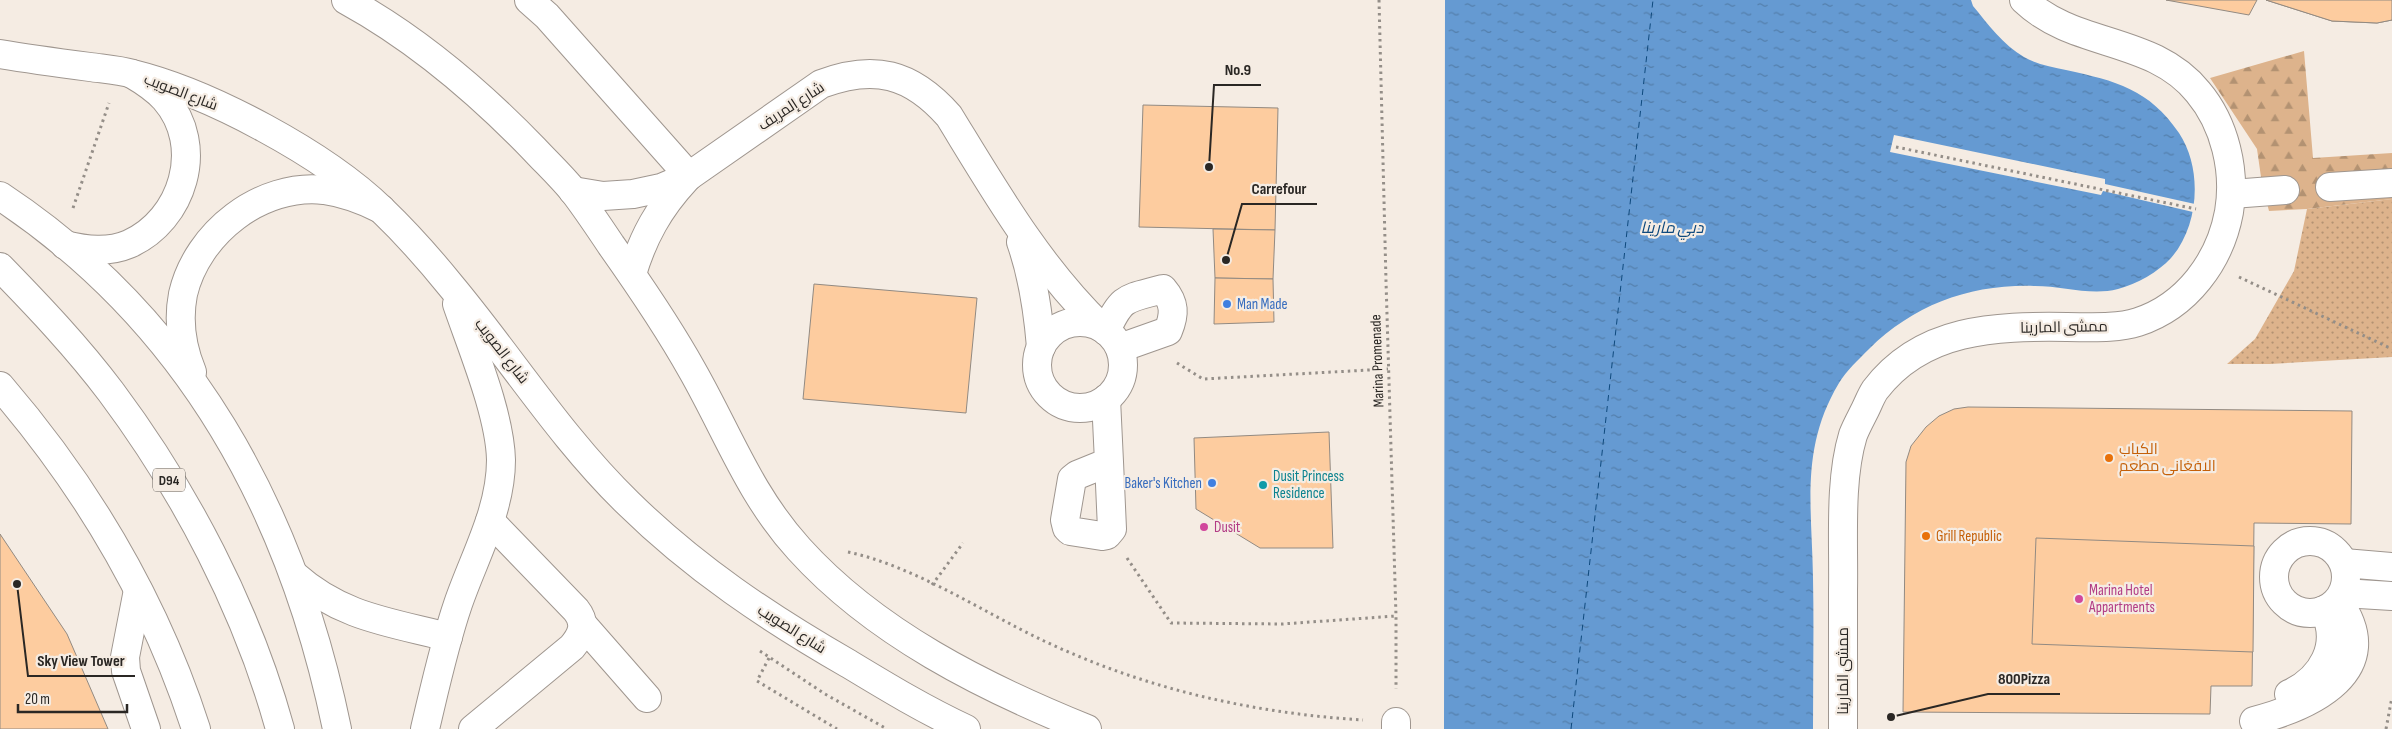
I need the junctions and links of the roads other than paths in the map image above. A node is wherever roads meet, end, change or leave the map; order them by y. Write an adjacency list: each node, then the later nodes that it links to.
1 (346, 0): 10 (street)
2 (529, 0): 6 (street)
3 (2024, 0): 12 (street, ممشى المارينا)
4 (0, 54): 5 (street, شارع الصويب)
5 (126, 73): 13 (street, شارع الصويب); 15 (street)
6 (689, 176): 10 (street, شارع إلمريف); 14 (street, شارع إلمريف); 17 (street, شارع إلمريف)
7 (2392, 183): 8 (street)
8 (2330, 187)
9 (2285, 190): 12 (street)
10 (574, 191): 17 (street)
11 (0, 196): 15 (street)
12 (2230, 205): 44 (street, ممشى المارينا)
13 (382, 209): 18 (street, شارع الصويب); 22 (street)
14 (1014, 222): 19 (street, شارع إلمريف); 20 (street, شارع إلمريف)
15 (65, 246): 22 (street)
16 (0, 267): 38 (street, D94)
17 (632, 274): 43 (street)
18 (451, 286): 25 (street); 42 (street, شارع الصويب)
19 (1109, 335): 20 (street); 23 (street)
20 (1041, 347): 23 (street)
21 (0, 386): 29 (street)
22 (197, 386): 28 (street)
23 (1106, 399): 24 (street)
24 (1109, 462): 24 (street)
25 (490, 521): 32 (street); 33 (street)
26 (2344, 563): 27 (street); 31 (street); 31 (street)
27 (2392, 567)
28 (294, 575): 33 (street); 39 (street)
29 (138, 590): 36 (street); 37 (street)
30 (2392, 596): 31 (street)
31 (2335, 601): 35 (street)
32 (583, 625): 34 (street); 41 (street)
33 (448, 637): 40 (street)
34 (647, 698)
35 (2252, 714)
36 (146, 729)
37 (196, 729)
38 (280, 729)
39 (336, 729)
40 (425, 729)
41 (474, 729)
42 (966, 729)
43 (1087, 729)
44 (1843, 729)

